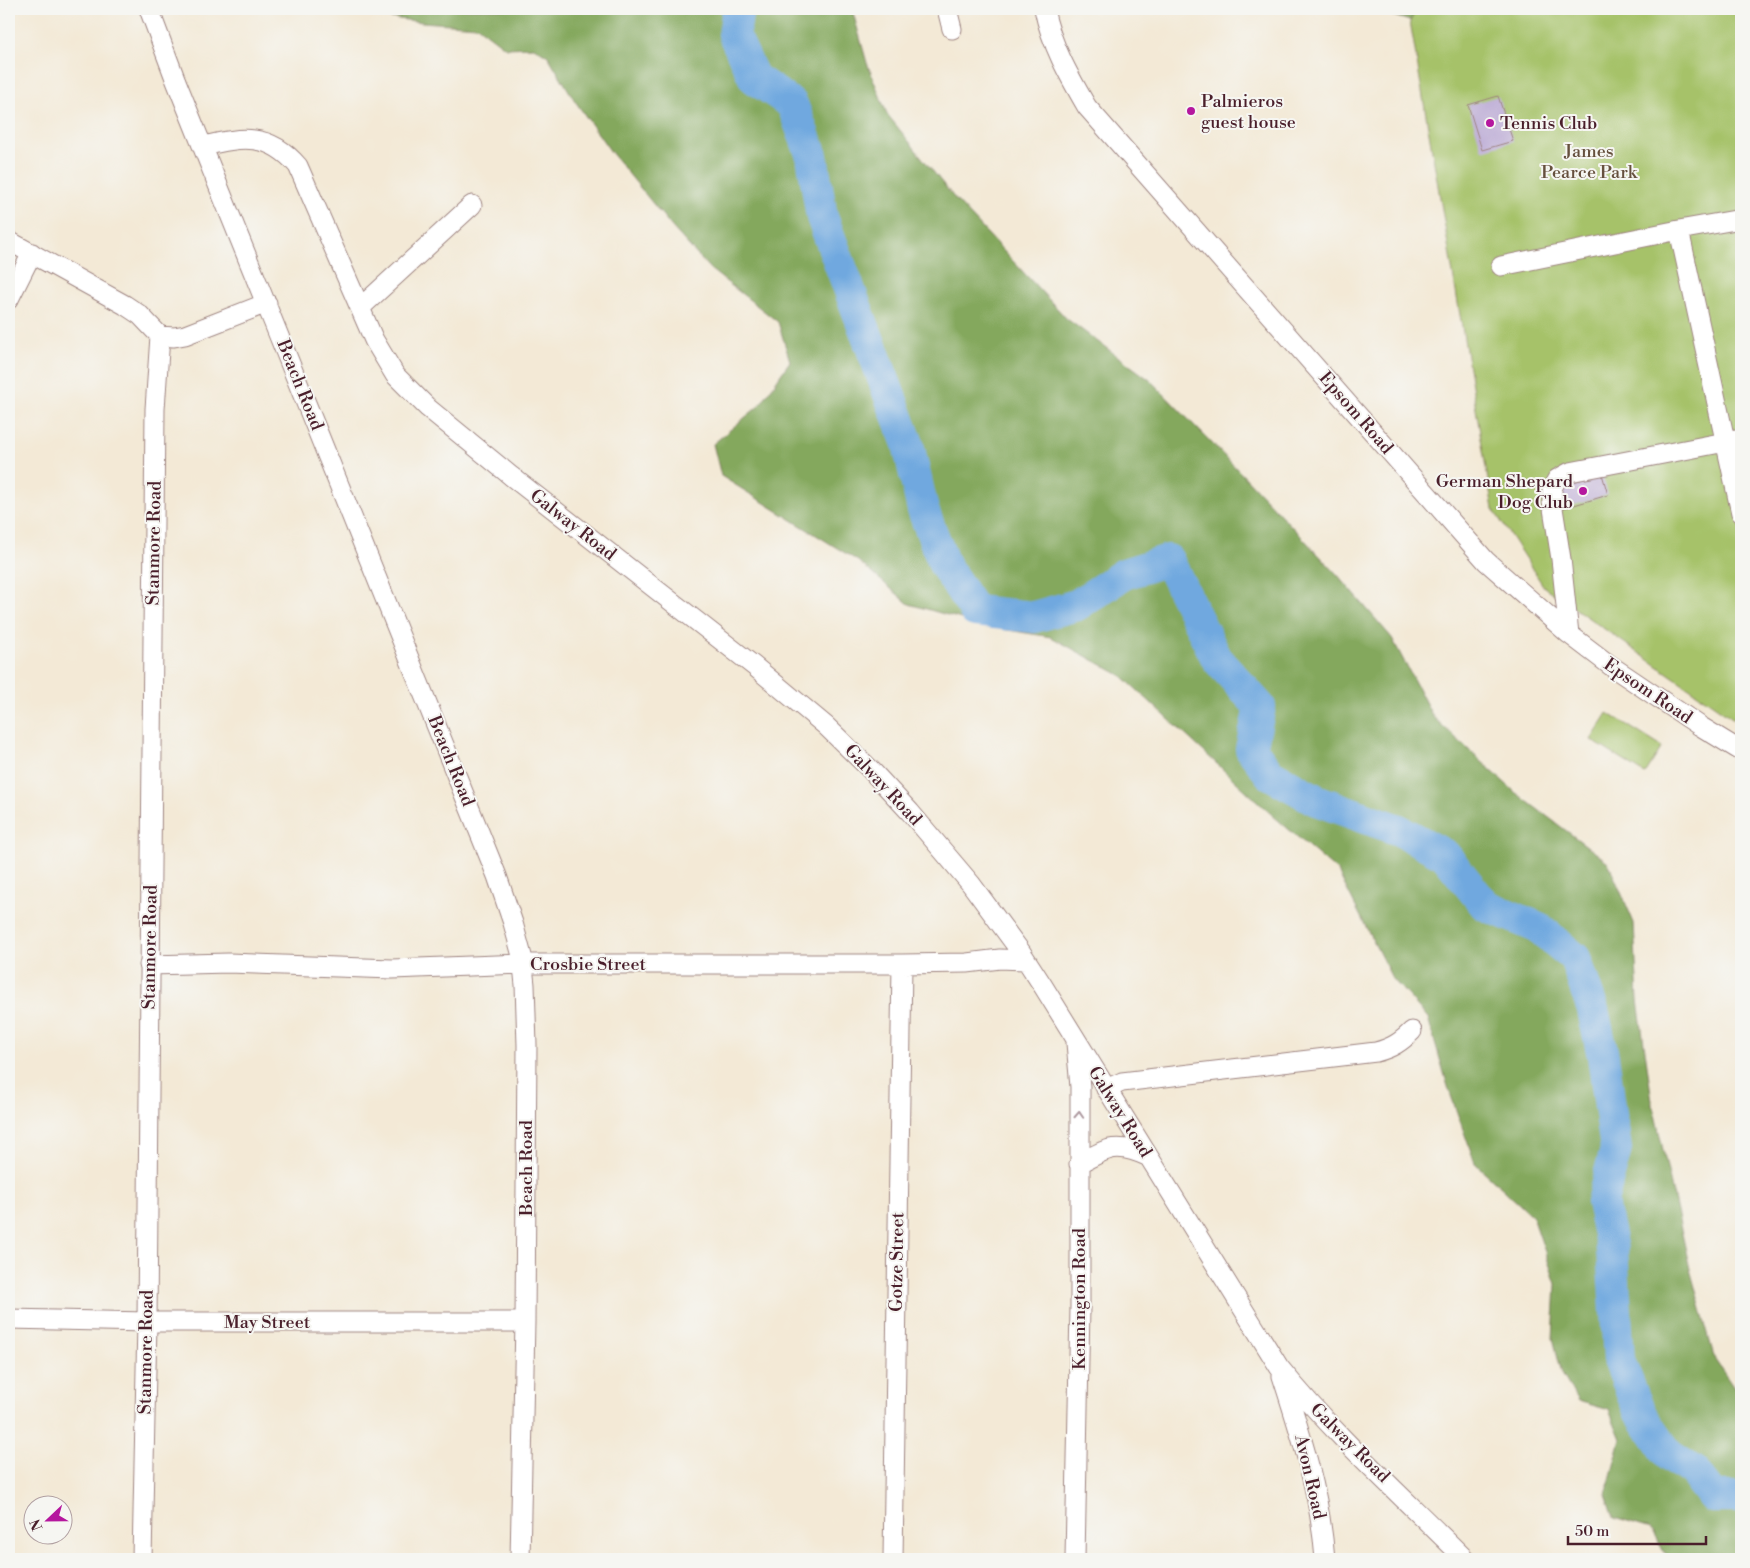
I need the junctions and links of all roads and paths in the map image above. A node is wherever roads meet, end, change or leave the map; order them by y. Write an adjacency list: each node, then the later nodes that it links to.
1 (149, 9): 5 (street, Beach Road)
2 (948, 9): 4 (street)
3 (1044, 9): 18 (street, Epsom Road)
4 (952, 30)
5 (203, 146): 13 (street, Beach Road); 14 (street, Galway Road)
6 (472, 205): 14 (street)
7 (1741, 219): 8 (street)
8 (1678, 230): 11 (street); 16 (street)
9 (9, 241): 10 (street)
10 (32, 253): 12 (street); 15 (street)
11 (1501, 266)
12 (9, 299)
13 (267, 303): 15 (street); 22 (street, Beach Road)
14 (360, 308): 20 (street, Galway Road)
15 (160, 336): 21 (street, Stanmore Road)
16 (1734, 441): 17 (street); 18 (street)
17 (1741, 513)
18 (1569, 634): 19 (street, Epsom Road)
19 (1741, 751)
20 (1026, 960): 23 (street, Crosbie Street); 25 (street, Galway Road)
21 (149, 964): 22 (street, Crosbie Street); 30 (street, Stanmore Road)
22 (523, 964): 23 (street, Crosbie Street); 31 (street, Beach Road)
23 (902, 964): 35 (street, Gotze Street)
24 (1412, 1031): 26 (street)
25 (1076, 1040): 26 (street, Galway Road); 28 (street, Kennington Road, one-way to 25)
26 (1106, 1089): 27 (street, Galway Road)
27 (1149, 1157): 28 (street); 32 (street, Galway Road)
28 (1079, 1164): 36 (street, Kennington Road)
29 (9, 1319): 30 (street, May Street)
30 (147, 1322): 31 (street, May Street); 33 (street, Stanmore Road)
31 (525, 1322): 34 (street, Beach Road)
32 (1279, 1367): 37 (street, Avon Road); 38 (street, Galway Road)
33 (142, 1559)
34 (520, 1559)
35 (893, 1559)
36 (1075, 1559)
37 (1325, 1559)
38 (1465, 1559)

